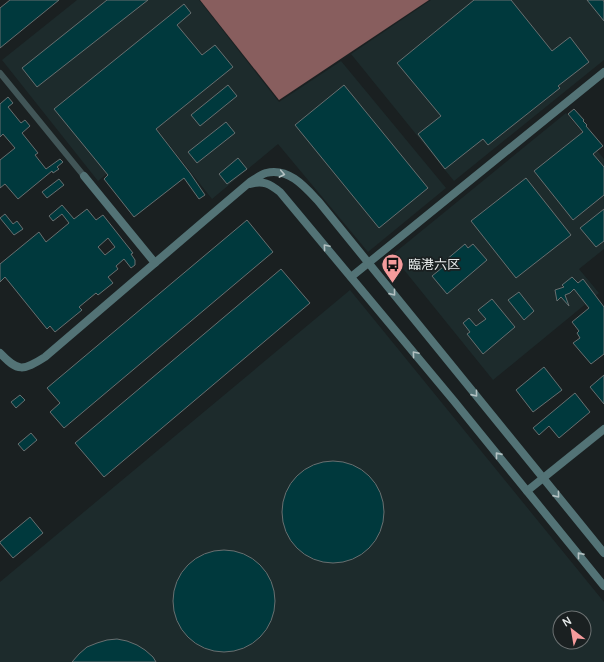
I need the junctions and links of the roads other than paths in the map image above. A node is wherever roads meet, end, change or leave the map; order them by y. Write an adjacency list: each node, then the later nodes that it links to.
1 (0, 72): 3 (street)
2 (604, 72): 6 (street)
3 (84, 176): 5 (street)
4 (246, 185): 5 (street); 6 (street, one-way to 6); 7 (street, one-way to 4)
5 (155, 263): 8 (street)
6 (368, 263): 7 (street); 10 (street, one-way to 10)
7 (351, 277): 11 (street, one-way to 7)
8 (0, 353)
9 (604, 429): 10 (street)
10 (544, 478): 11 (street); 12 (street, one-way to 12)
11 (527, 491): 13 (street, one-way to 11)
12 (604, 553)
13 (604, 586)

